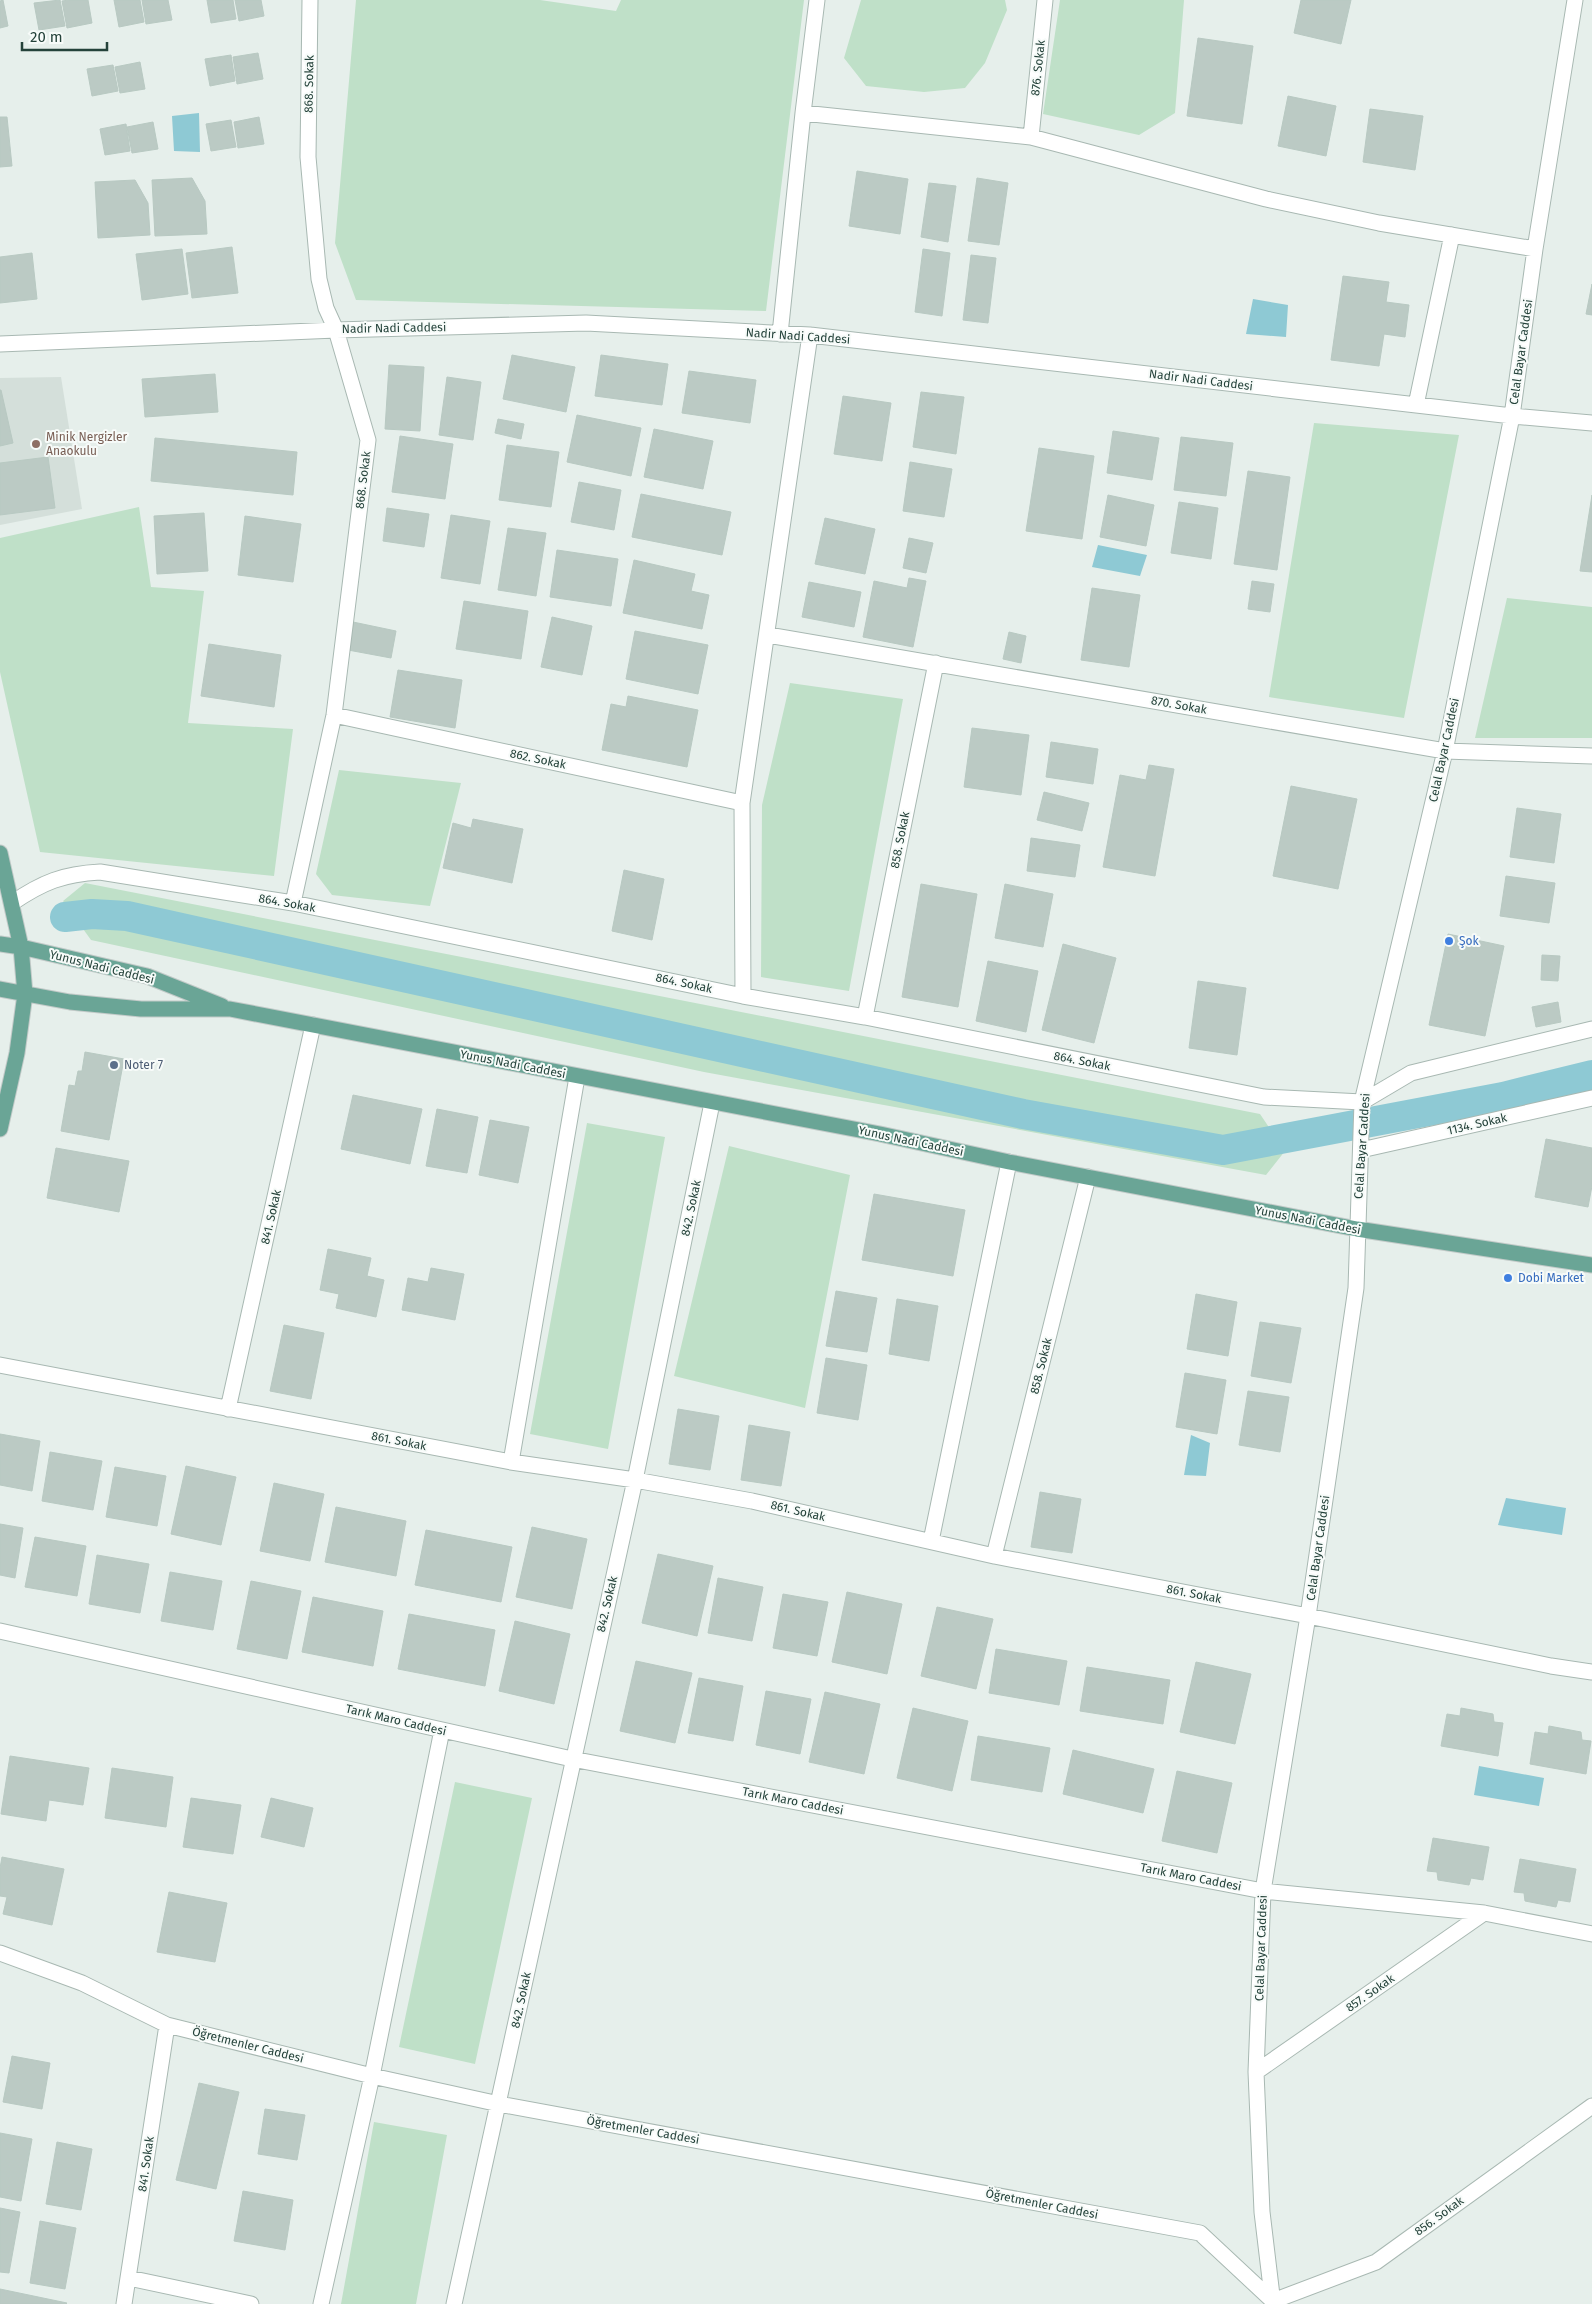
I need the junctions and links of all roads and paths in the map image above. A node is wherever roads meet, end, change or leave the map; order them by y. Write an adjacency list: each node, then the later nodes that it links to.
1 (310, 0): 9 (street, 868. Sokak)
2 (817, 0): 5 (street)
3 (1045, 0): 6 (street, 876. Sokak)
4 (1575, 0): 8 (street, Celal Bayar Caddesi)
5 (803, 113): 6 (street); 10 (street)
6 (1031, 137): 7 (street)
7 (1452, 235): 8 (street); 13 (street)
8 (1535, 249): 14 (street, Celal Bayar Caddesi)
9 (336, 330): 10 (street, Nadir Nadi Caddesi); 12 (street, Nadir Nadi Caddesi); 18 (street, 868. Sokak)
10 (780, 334): 11 (street, Nadir Nadi Caddesi)
11 (810, 335): 13 (street, Nadir Nadi Caddesi); 16 (street)
12 (0, 344)
13 (1416, 405): 14 (street, Nadir Nadi Caddesi)
14 (1512, 416): 15 (street, Nadir Nadi Caddesi); 19 (street, Celal Bayar Caddesi)
15 (1592, 423)
16 (768, 635): 17 (street, 870. Sokak); 21 (street)
17 (936, 663): 19 (street, 870. Sokak); 31 (street, 858. Sokak)
18 (334, 714): 21 (street, 862. Sokak); 24 (street, 868. Sokak)
19 (1445, 751): 20 (street, 870. Sokak); 37 (street, Celal Bayar Caddesi)
20 (1592, 756)
21 (742, 803): 29 (street)
22 (0, 854): 23 (main road)
23 (12, 903): 24 (street, 864. Sokak); 26 (main road)
24 (293, 903): 29 (street, 864. Sokak)
25 (0, 944): 26 (main road, Yunus Nadi Caddesi)
26 (21, 947): 28 (main road); 30 (main road, Yunus Nadi Caddesi)
27 (0, 989): 28 (main road, Yunus Nadi Caddesi)
28 (25, 994): 30 (main road, Yunus Nadi Caddesi); 38 (main road)
29 (743, 996): 31 (street, 864. Sokak)
30 (230, 1009): 32 (main road, Yunus Nadi Caddesi)
31 (865, 1017): 37 (street, 864. Sokak)
32 (313, 1025): 34 (main road, Yunus Nadi Caddesi); 45 (street, 841. Sokak)
33 (1592, 1030): 37 (street)
34 (577, 1077): 36 (main road, Yunus Nadi Caddesi); 46 (street)
35 (1592, 1098): 39 (street, 1134. Sokak)
36 (712, 1103): 40 (main road, Yunus Nadi Caddesi); 47 (street, 842. Sokak)
37 (1362, 1104): 39 (street, Celal Bayar Caddesi)
38 (0, 1129)
39 (1361, 1149): 42 (street, Celal Bayar Caddesi)
40 (1009, 1162): 41 (main road, Yunus Nadi Caddesi); 48 (street)
41 (1088, 1177): 42 (main road, Yunus Nadi Caddesi); 49 (street, 858. Sokak)
42 (1357, 1229): 43 (main road, Yunus Nadi Caddesi); 50 (street, Celal Bayar Caddesi)
43 (1592, 1266)
44 (0, 1365): 45 (street, 861. Sokak)
45 (228, 1409): 46 (street, 861. Sokak)
46 (511, 1462): 47 (street, 861. Sokak)
47 (635, 1480): 48 (street, 861. Sokak); 54 (street, 842. Sokak)
48 (931, 1541): 49 (street, 861. Sokak)
49 (994, 1556): 50 (street, 861. Sokak)
50 (1308, 1616): 52 (street, 861. Sokak); 55 (street, Celal Bayar Caddesi)
51 (0, 1631): 53 (street, Tarık Maro Caddesi)
52 (1592, 1672)
53 (442, 1730): 54 (street, Tarık Maro Caddesi); 61 (street)
54 (572, 1759): 55 (street, Tarık Maro Caddesi); 62 (street, 842. Sokak)
55 (1263, 1891): 56 (street, Tarık Maro Caddesi); 60 (street, Celal Bayar Caddesi)
56 (1484, 1913): 57 (street, Tarık Maro Caddesi); 60 (street, 857. Sokak)
57 (1592, 1934)
58 (0, 1953): 59 (street, Öğretmenler Caddesi)
59 (167, 2025): 61 (street, Öğretmenler Caddesi); 64 (street, 841. Sokak)
60 (1256, 2072): 65 (street, Celal Bayar Caddesi)
61 (372, 2076): 62 (street, Öğretmenler Caddesi); 68 (street)
62 (499, 2104): 65 (street, Öğretmenler Caddesi); 69 (street, 842. Sokak)
63 (1592, 2106): 65 (street, 856. Sokak)
64 (129, 2278): 66 (street, 841. Sokak); 67 (street)
65 (1274, 2303)
66 (124, 2304)
67 (251, 2304)
68 (321, 2304)
69 (454, 2304)

